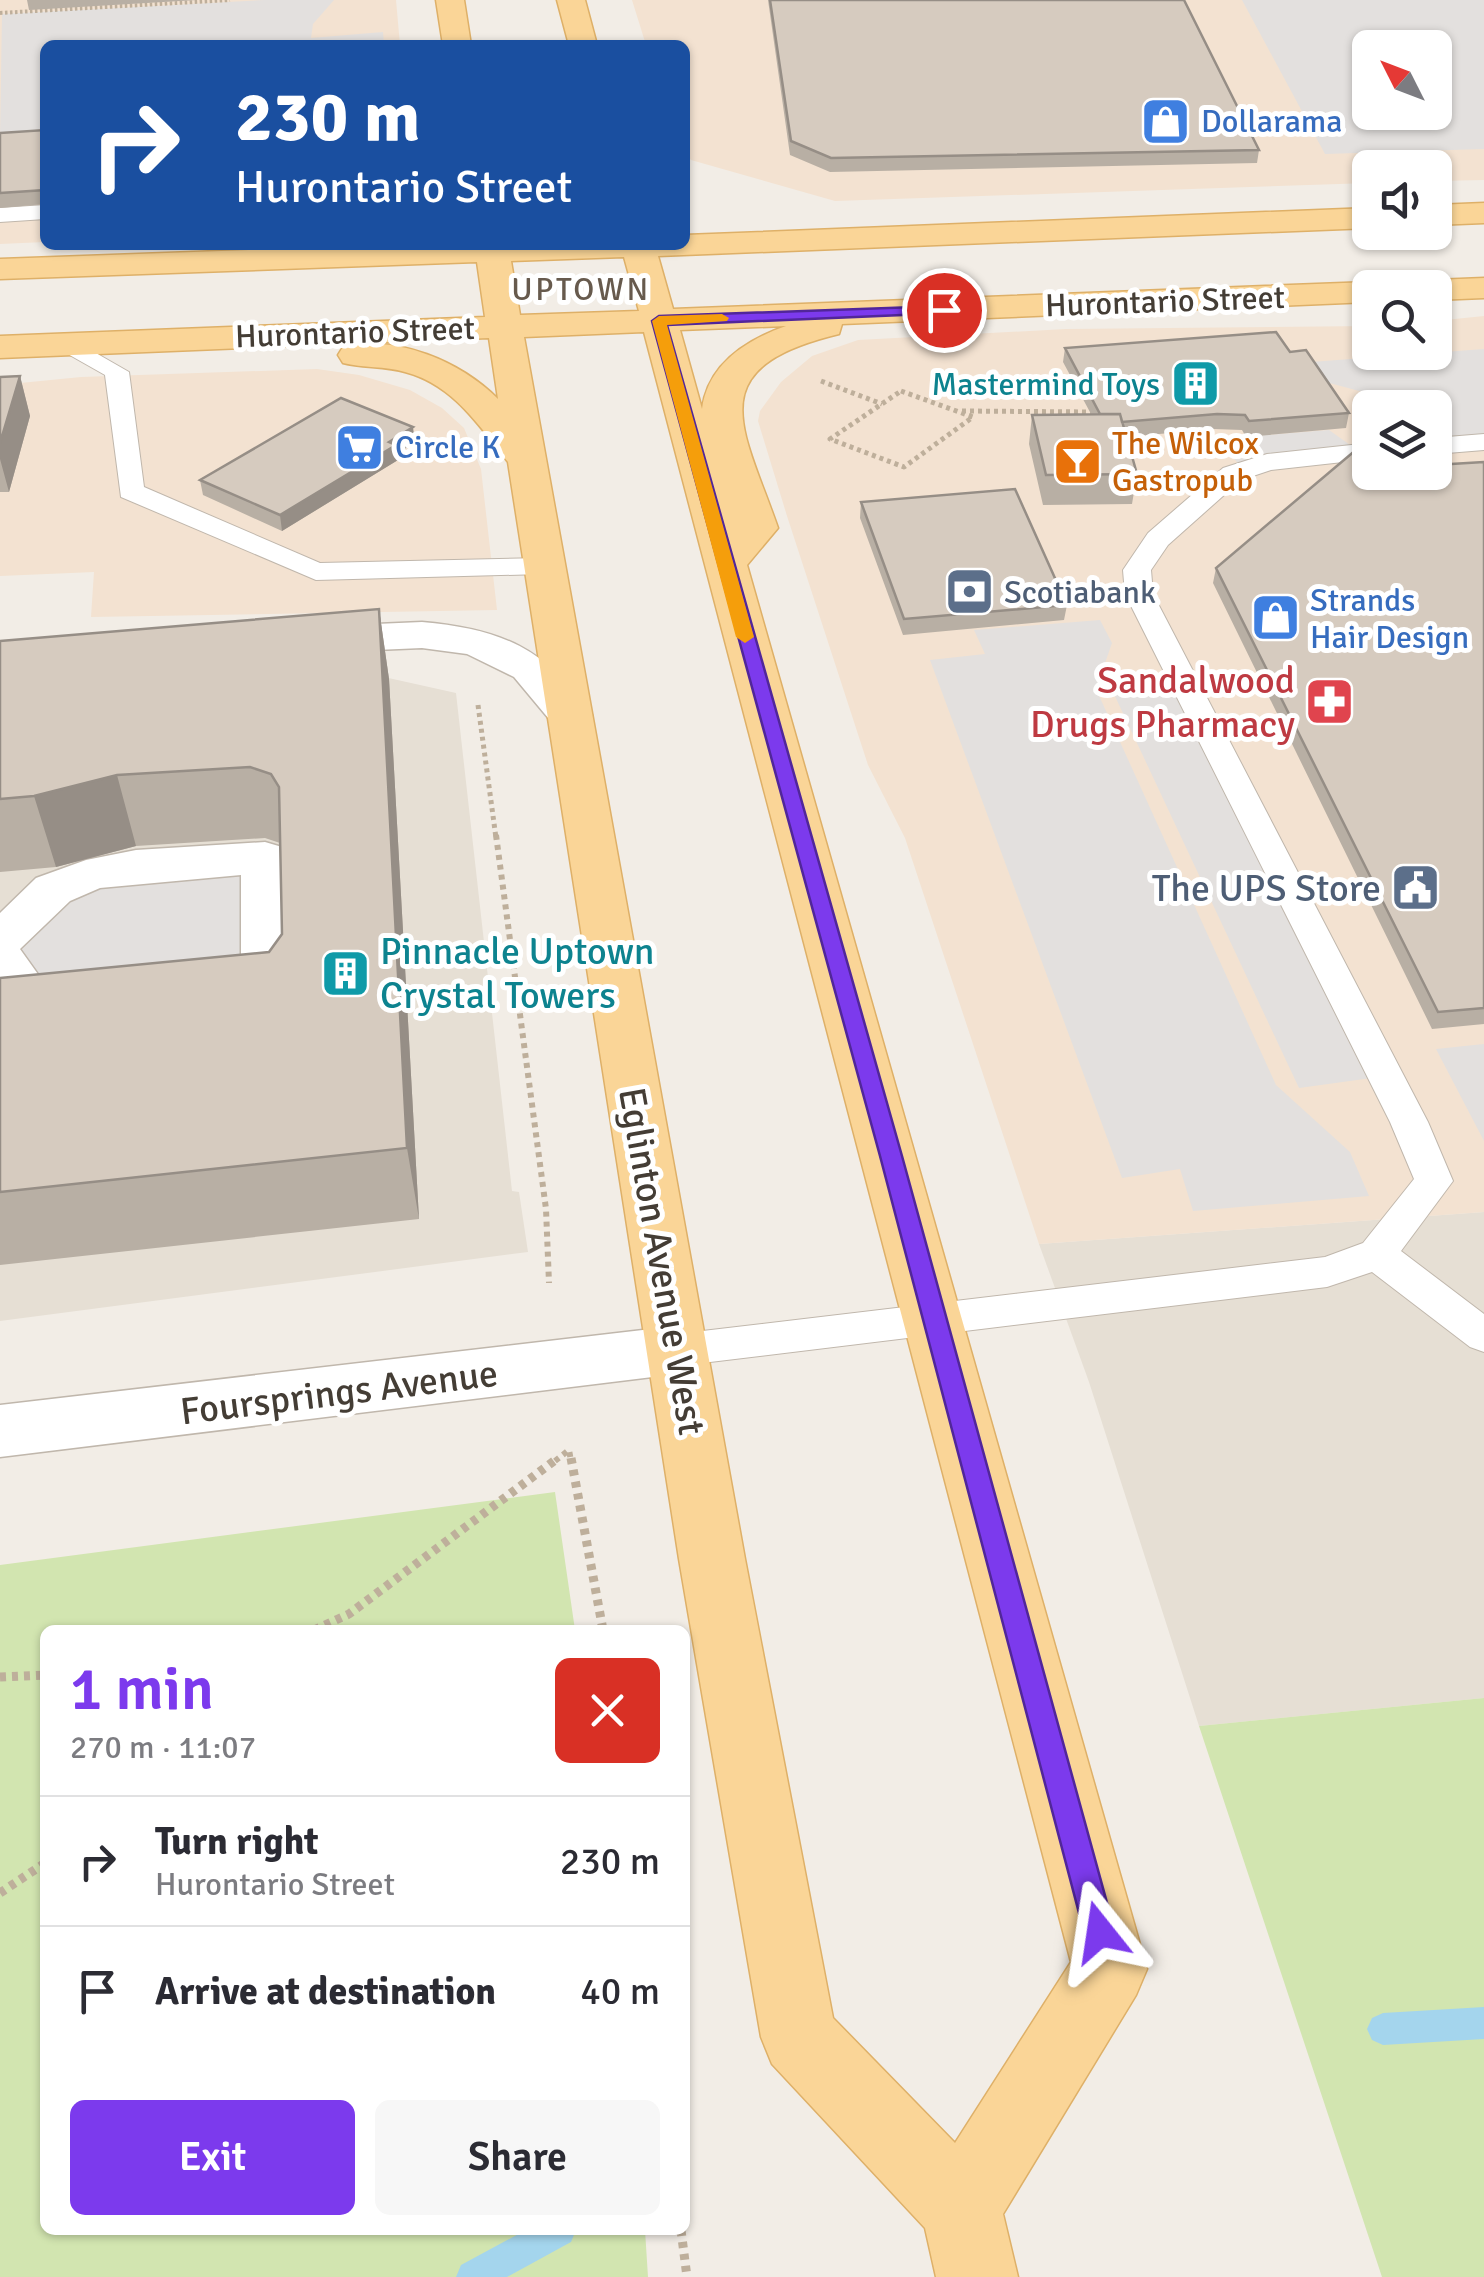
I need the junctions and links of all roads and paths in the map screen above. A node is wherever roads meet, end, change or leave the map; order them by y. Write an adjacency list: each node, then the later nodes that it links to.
1 (230, 0): 5 (path)
2 (450, 0): 11 (main road)
3 (571, 0): 12 (main road)
4 (133, 4): 5 (path)
5 (160, 4): 7 (path)
6 (84, 6): 7 (path)
7 (111, 7): 9 (path)
8 (36, 9): 9 (path)
9 (63, 10): 10 (path)
10 (2, 13)
11 (456, 40)
12 (583, 40)
13 (40, 212): 14 (lane)
14 (0, 214)
15 (1484, 214): 16 (main road)
16 (1452, 215)
17 (1352, 219): 18 (main road, Hurontario Street)
18 (690, 244)
19 (286, 250): 23 (main road)
20 (451, 250): 23 (main road, Hurontario Street)
21 (492, 250): 30 (main road, Eglinton Avenue West)
22 (639, 250): 29 (main road, Eglinton Avenue West)
23 (140, 265): 24 (main road, Hurontario Street)
24 (0, 269)
25 (1484, 288): 26 (main road)
26 (1452, 289)
27 (1352, 293): 28 (main road, Hurontario Street)
28 (983, 309): 29 (main road, Hurontario Street); 44 (main road)
29 (659, 321): 30 (main road, Hurontario Street); 44 (main road, Eglinton Avenue West)
30 (504, 326): 31 (main road, Hurontario Street); 43 (main road, Eglinton Avenue West)
31 (175, 339): 32 (main road, Hurontario Street); 43 (main road)
32 (68, 344): 33 (main road, Hurontario Street); 45 (lane)
33 (0, 346)
34 (812, 378): 36 (path)
35 (1090, 403): 38 (path)
36 (882, 404): 37 (path); 37 (path)
37 (956, 412): 38 (path)
38 (1063, 414): 39 (path)
39 (1069, 428)
40 (1484, 442): 41 (lane)
41 (1452, 445)
42 (1352, 453): 53 (lane)
43 (528, 465): 45 (main road, Eglinton Avenue West)
44 (725, 565): 55 (main road, Eglinton Avenue West)
45 (543, 566): 48 (main road, Eglinton Avenue West)
46 (270, 641): 48 (street)
47 (478, 703): 54 (path)
48 (570, 716): 57 (main road, Eglinton Avenue West)
49 (0, 939): 51 (street)
50 (0, 959): 52 (street)
51 (207, 1012)
52 (108, 1022)
53 (1377, 1254): 55 (lane); 56 (lane)
54 (550, 1283)
55 (934, 1319): 57 (lane); 66 (main road, Eglinton Avenue West)
56 (1484, 1336)
57 (677, 1350): 58 (street, Foursprings Avenue); 66 (main road, Eglinton Avenue West)
58 (0, 1431)
59 (325, 1625): 60 (path)
60 (602, 1625)
61 (40, 1675): 62 (path)
62 (0, 1677)
63 (40, 1865): 64 (path)
64 (0, 1893)
65 (682, 2235): 67 (path)
66 (969, 2242)
67 (687, 2277)

